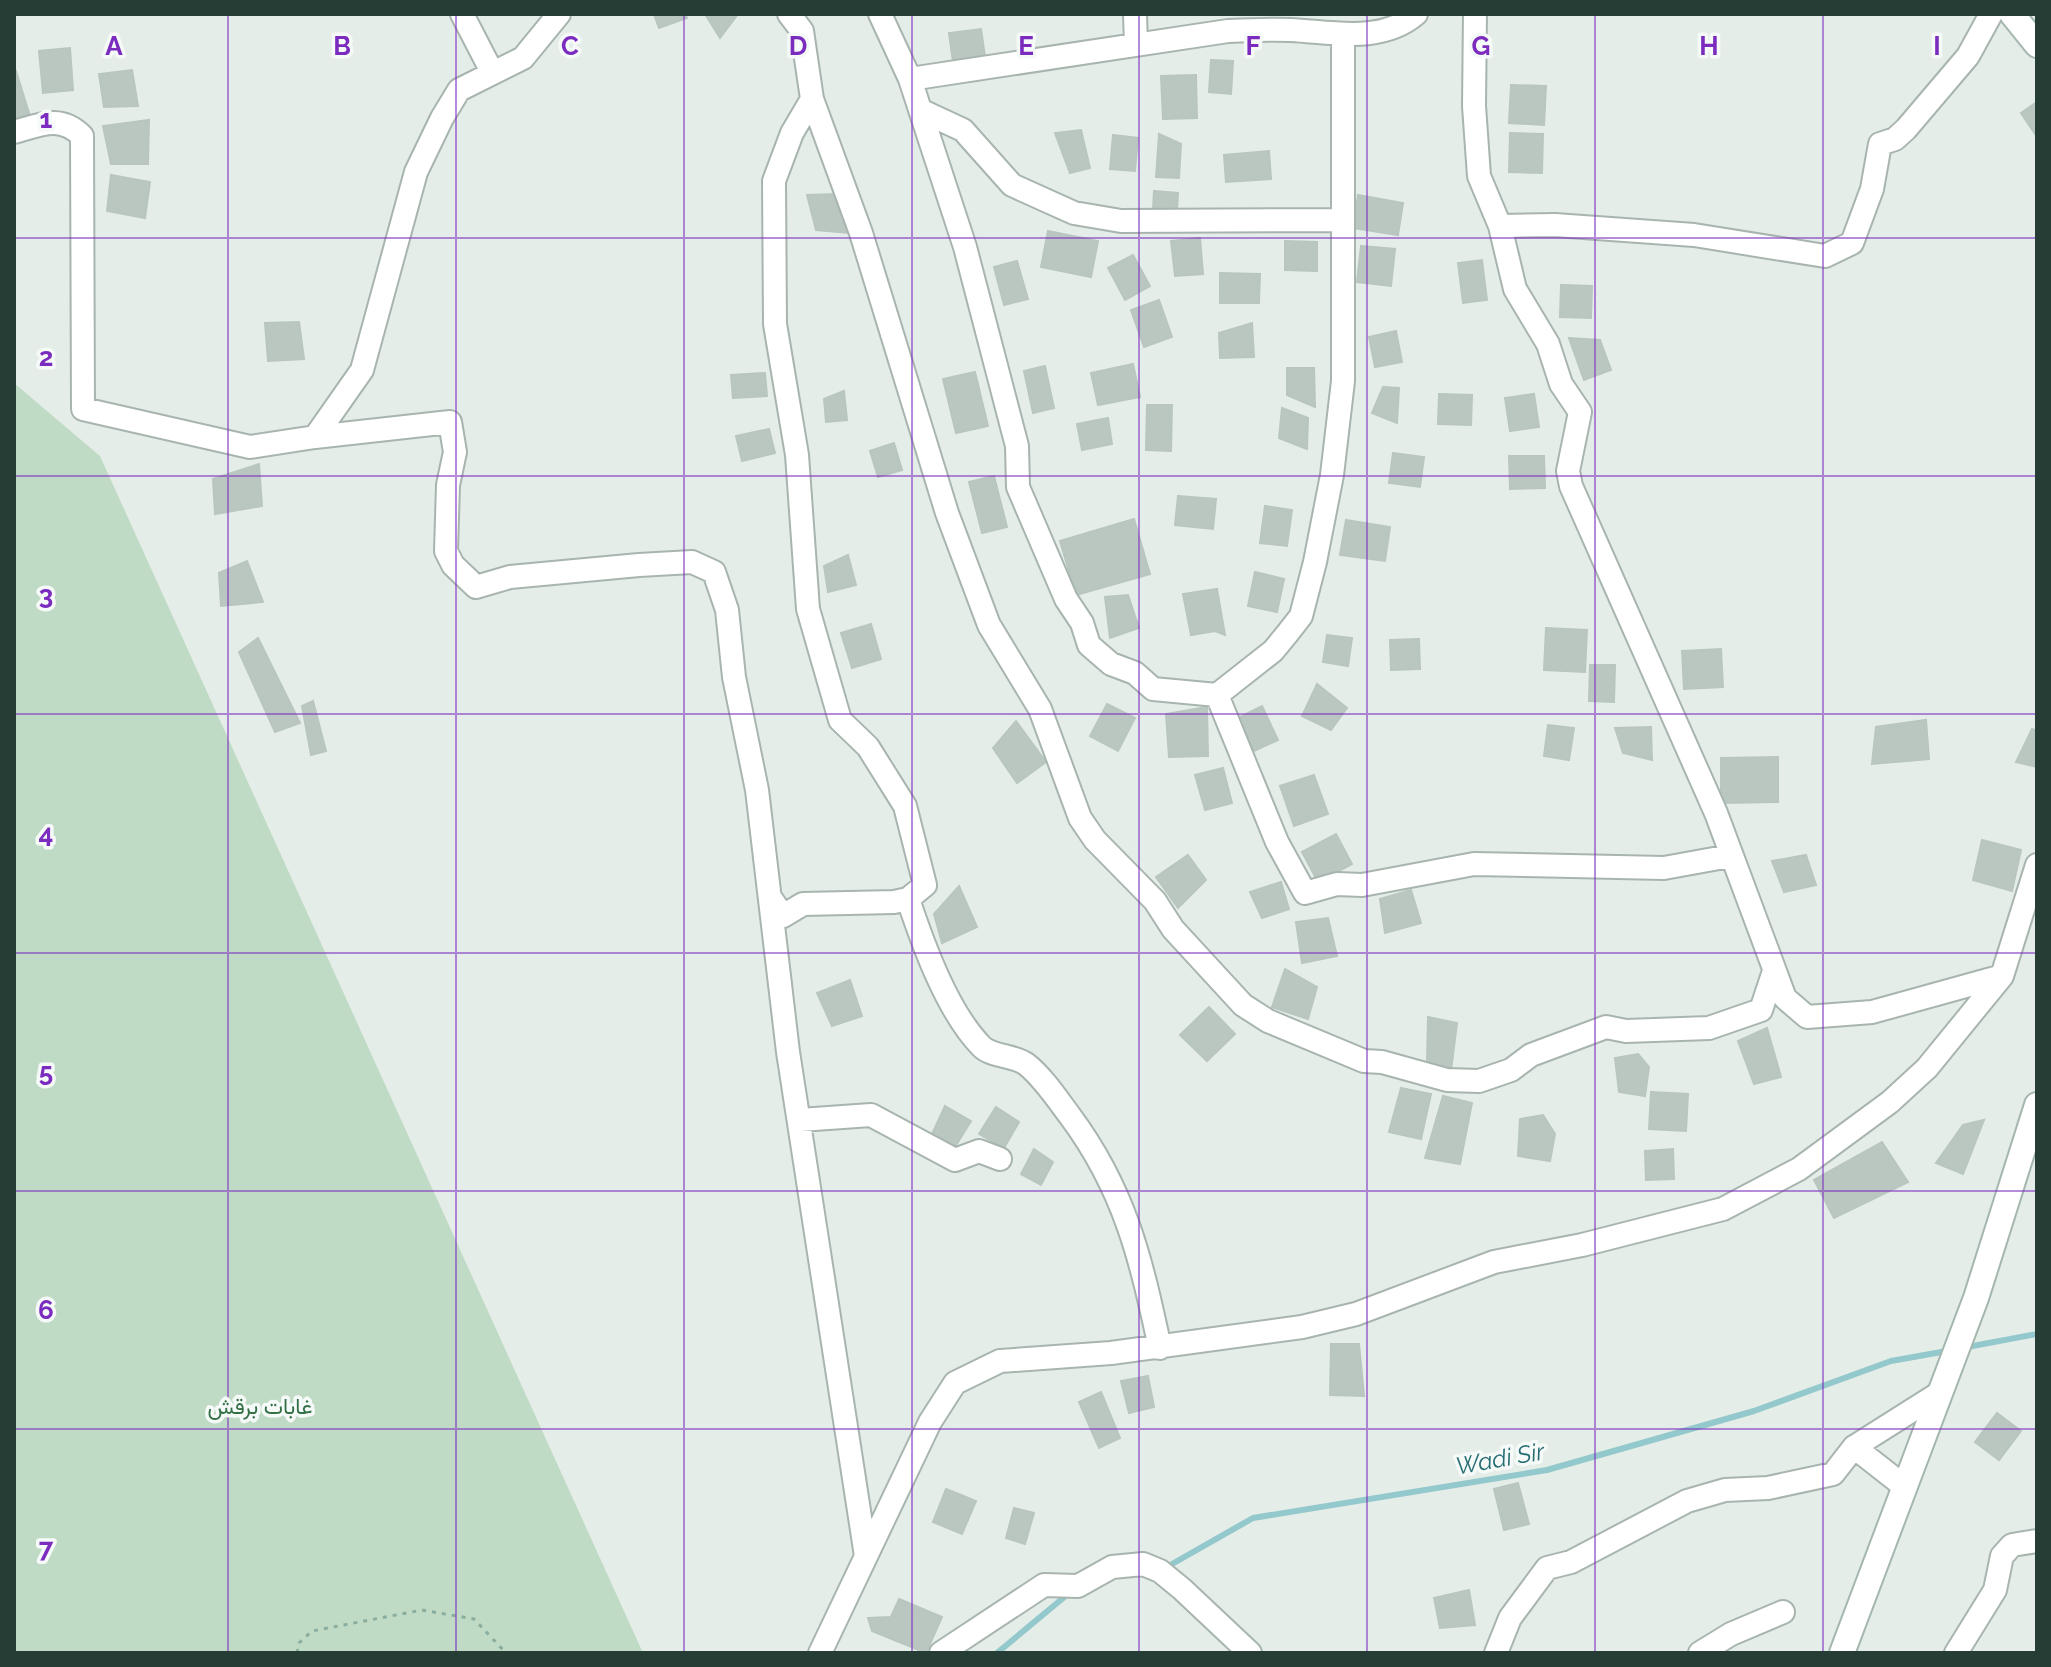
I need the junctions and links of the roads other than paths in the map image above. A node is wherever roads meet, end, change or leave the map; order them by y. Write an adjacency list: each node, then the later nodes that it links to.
1 (462, 14): 16 (street)
2 (559, 14): 16 (street)
3 (880, 14): 17 (street)
4 (1135, 14): 13 (street)
5 (1416, 14): 12 (street)
6 (1466, 14): 15 (street)
7 (1475, 14): 15 (street)
8 (1991, 14): 22 (street)
9 (2012, 14): 14 (main road)
10 (797, 20): 18 (street)
11 (1227, 23): 12 (street); 13 (street)
12 (1343, 37): 21 (street)
13 (1136, 44): 17 (street)
14 (2037, 45)
15 (1476, 56): 22 (street)
16 (492, 72): 23 (street)
17 (910, 79): 19 (street)
18 (812, 99): 27 (street); 29 (street)
19 (920, 110): 21 (street); 24 (street)
20 (14, 132): 23 (street)
21 (1340, 220): 24 (street)
22 (1500, 226): 25 (street)
23 (315, 437): 28 (street)
24 (1217, 695): 25 (street)
25 (1730, 856): 29 (street)
26 (2037, 865): 30 (street)
27 (908, 899): 28 (street); 34 (street)
28 (772, 900): 32 (street)
29 (1773, 974): 30 (street)
30 (2002, 976): 34 (street)
31 (2037, 1105): 35 (main road)
32 (800, 1120): 33 (street); 39 (street)
33 (1000, 1159)
34 (1160, 1348): 39 (street)
35 (1941, 1392): 36 (street); 37 (main road)
36 (1854, 1447): 37 (street); 44 (street)
37 (1905, 1487): 46 (main road)
38 (2037, 1541): 47 (street)
39 (866, 1557): 41 (street)
40 (1783, 1612): 45 (street)
41 (820, 1653)
42 (941, 1653): 43 (street)
43 (1250, 1653)
44 (1496, 1653)
45 (1700, 1653)
46 (1842, 1653)
47 (1956, 1653)

